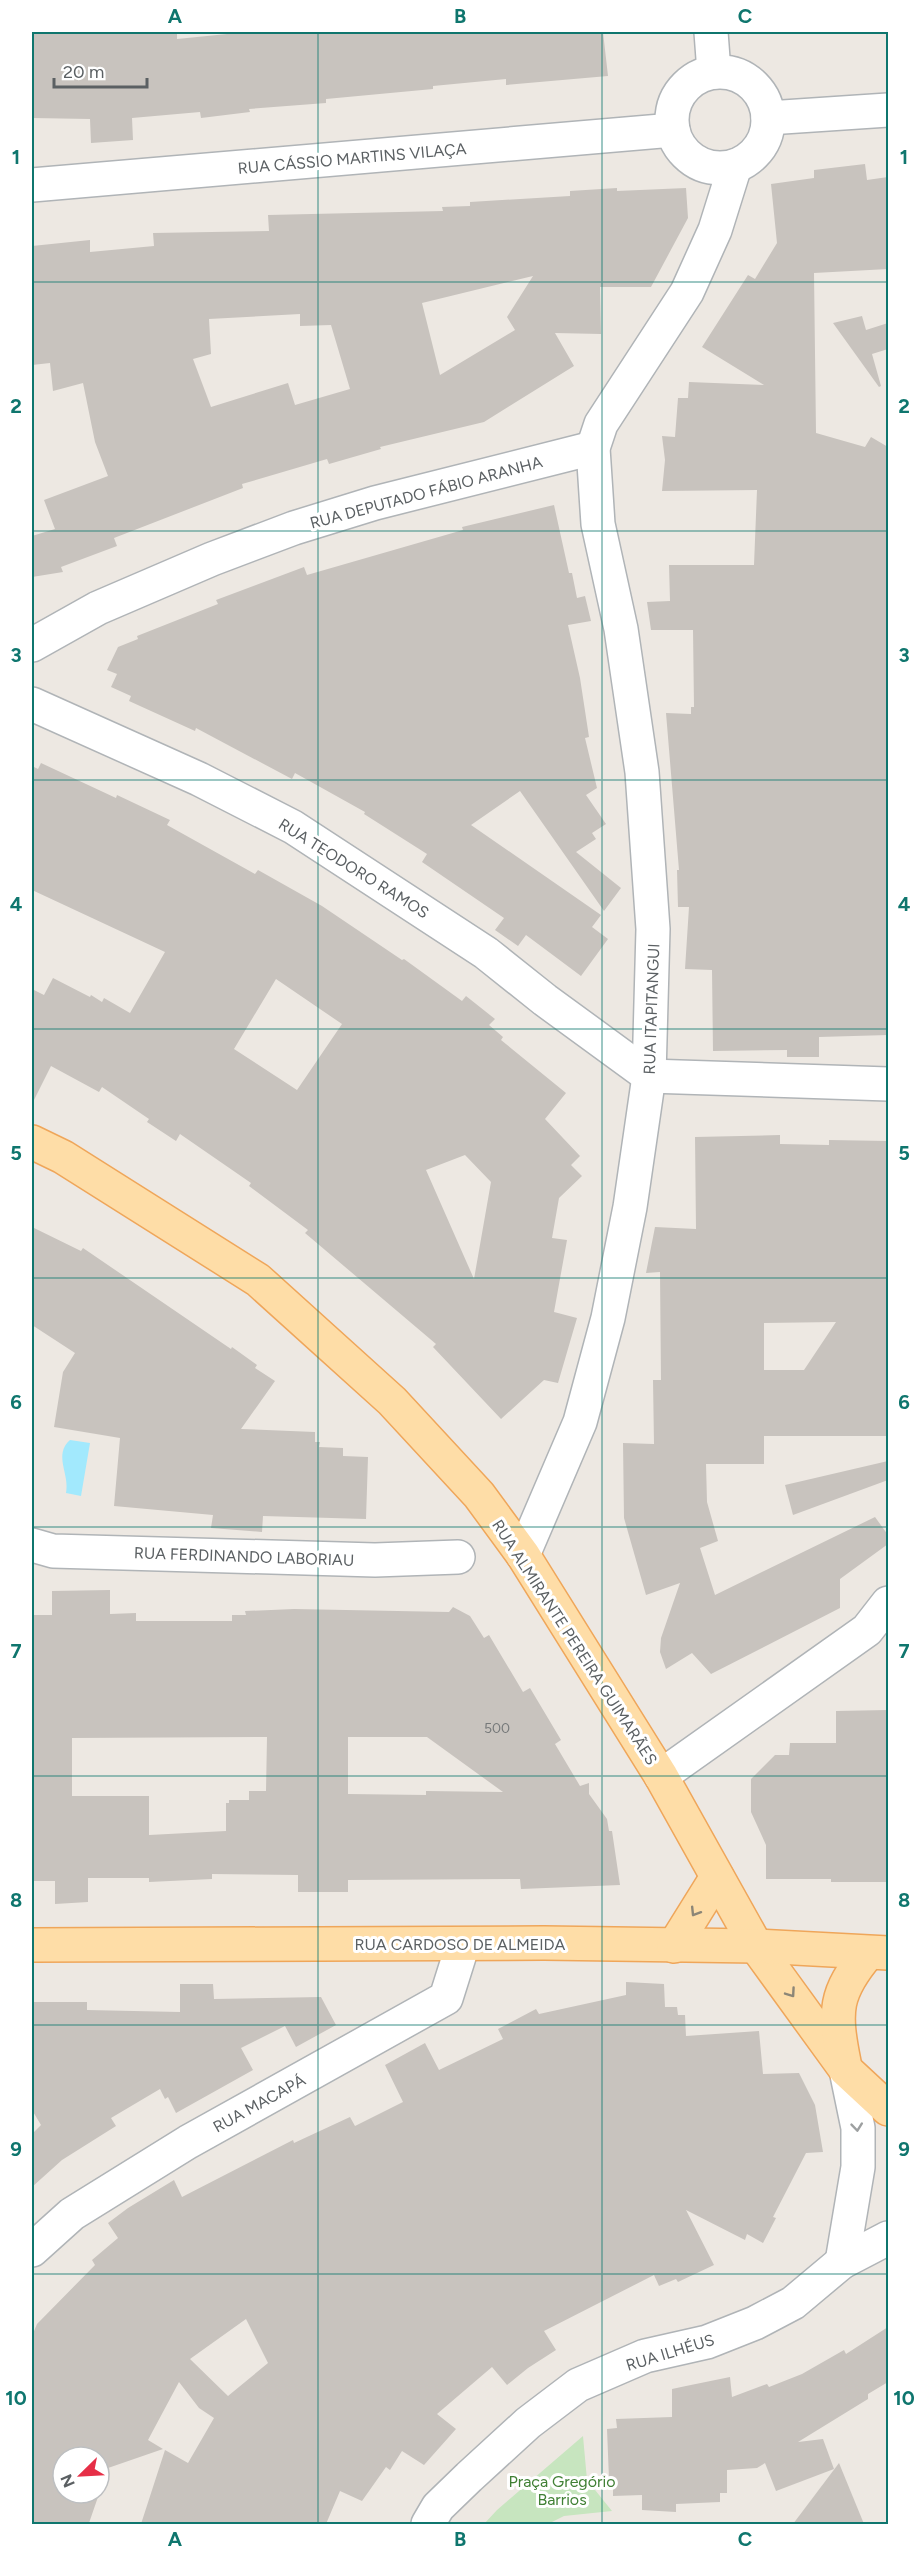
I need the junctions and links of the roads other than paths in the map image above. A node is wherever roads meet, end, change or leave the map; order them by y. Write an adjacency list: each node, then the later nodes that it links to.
1 (711, 32): 2 (street)
2 (714, 72): 4 (street); 5 (street)
3 (888, 110): 4 (street)
4 (768, 118): 6 (street)
5 (673, 130): 6 (street); 7 (street, RUA CÁSSIO MARTINS VILAÇA)
6 (735, 166): 8 (street)
7 (32, 185)
8 (593, 448): 9 (street, RUA DEPUTADO FÁBIO ARANHA); 11 (street, RUA ITAPITANGUI)
9 (32, 645)
10 (32, 704): 11 (street, RUA TEODORO RAMOS)
11 (649, 1076): 12 (street); 15 (street, RUA ITAPITANGUI)
12 (888, 1084)
13 (32, 1142): 15 (main road, RUA ALMIRANTE PEREIRA GUIMARÃES)
14 (38, 1549): 16 (street, RUA FERDINANDO LABORIAU)
15 (523, 1555): 18 (main road, RUA ALMIRANTE PEREIRA GUIMARÃES)
16 (458, 1557)
17 (888, 1603): 18 (street)
18 (661, 1776): 19 (main road, RUA ALMIRANTE PEREIRA GUIMARÃES)
19 (717, 1877): 22 (main road, one-way to 22); 23 (main road, RUA ALMIRANTE PEREIRA GUIMARÃES)
20 (463, 1944): 21 (main road, RUA CARDOSO DE ALMEIDA); 22 (main road, RUA CARDOSO DE ALMEIDA); 28 (street, RUA MACAPÁ)
21 (32, 1945)
22 (674, 1946): 23 (main road, RUA CARDOSO DE ALMEIDA)
23 (756, 1946): 24 (main road, RUA CARDOSO DE ALMEIDA); 25 (main road, RUA ALMIRANTE PEREIRA GUIMARÃES, one-way to 25)
24 (878, 1953): 25 (main road)
25 (846, 2070): 26 (main road, RUA ALMIRANTE PEREIRA GUIMARÃES); 29 (street, one-way to 29)
26 (888, 2109)
27 (888, 2238): 29 (street, RUA ILHÉUS)
28 (32, 2250)
29 (842, 2262): 30 (street, RUA ILHÉUS)
30 (428, 2524)

